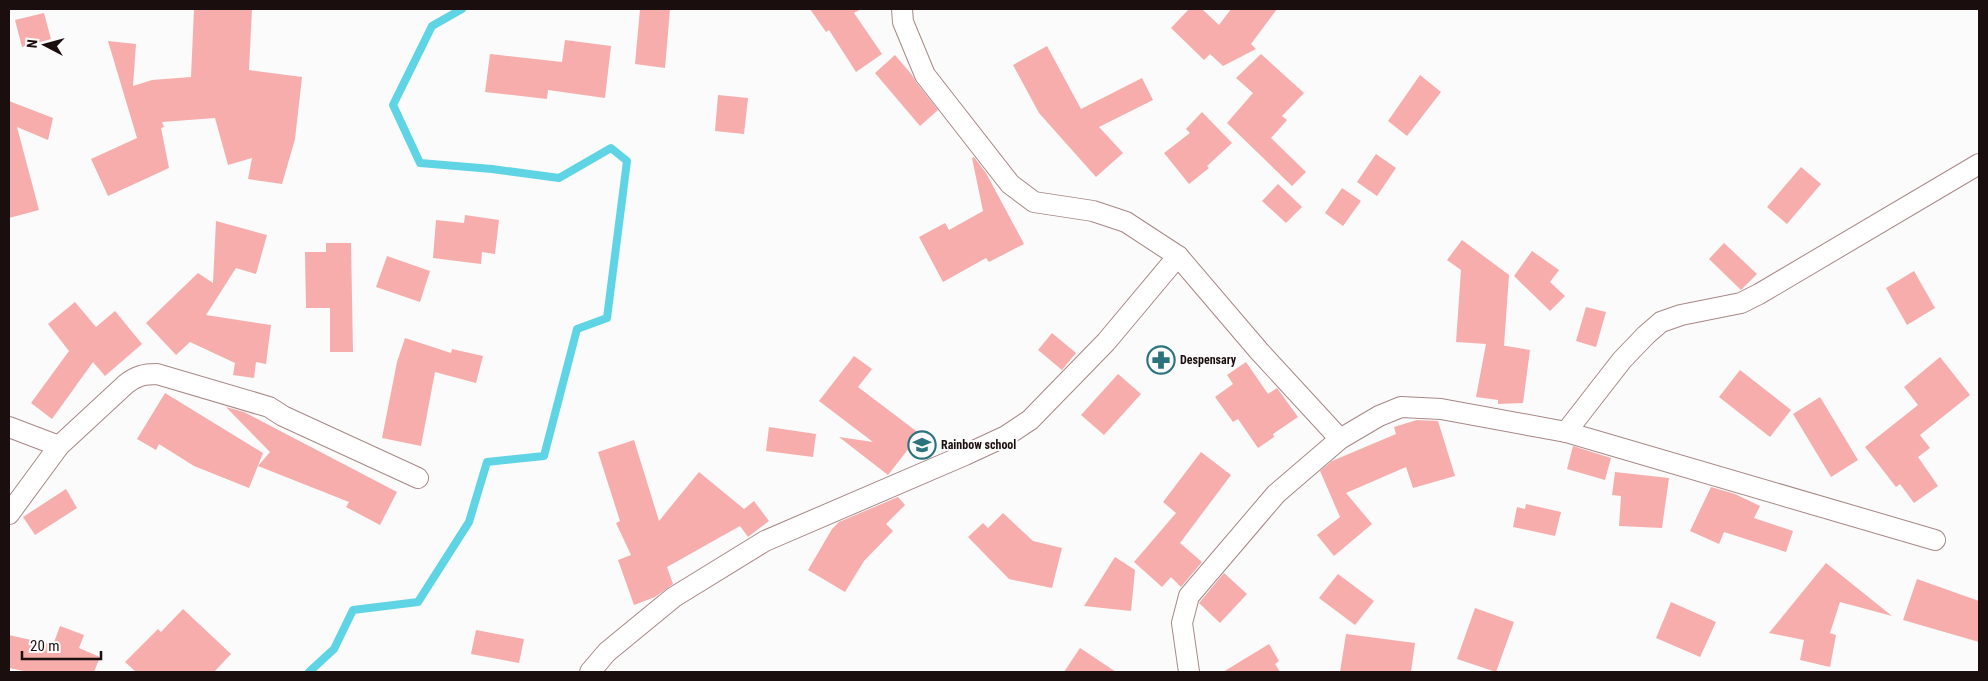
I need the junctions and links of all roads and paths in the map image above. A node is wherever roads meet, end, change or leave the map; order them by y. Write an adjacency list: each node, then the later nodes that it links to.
1 (902, 9): 3 (street)
2 (1979, 164): 5 (street)
3 (1178, 256): 6 (street); 11 (street)
4 (9, 427): 7 (street)
5 (1566, 432): 6 (street); 10 (street)
6 (1340, 439): 12 (street)
7 (59, 446): 8 (street); 9 (street)
8 (418, 478)
9 (9, 514)
10 (1935, 540)
11 (590, 672)
12 (1189, 672)

